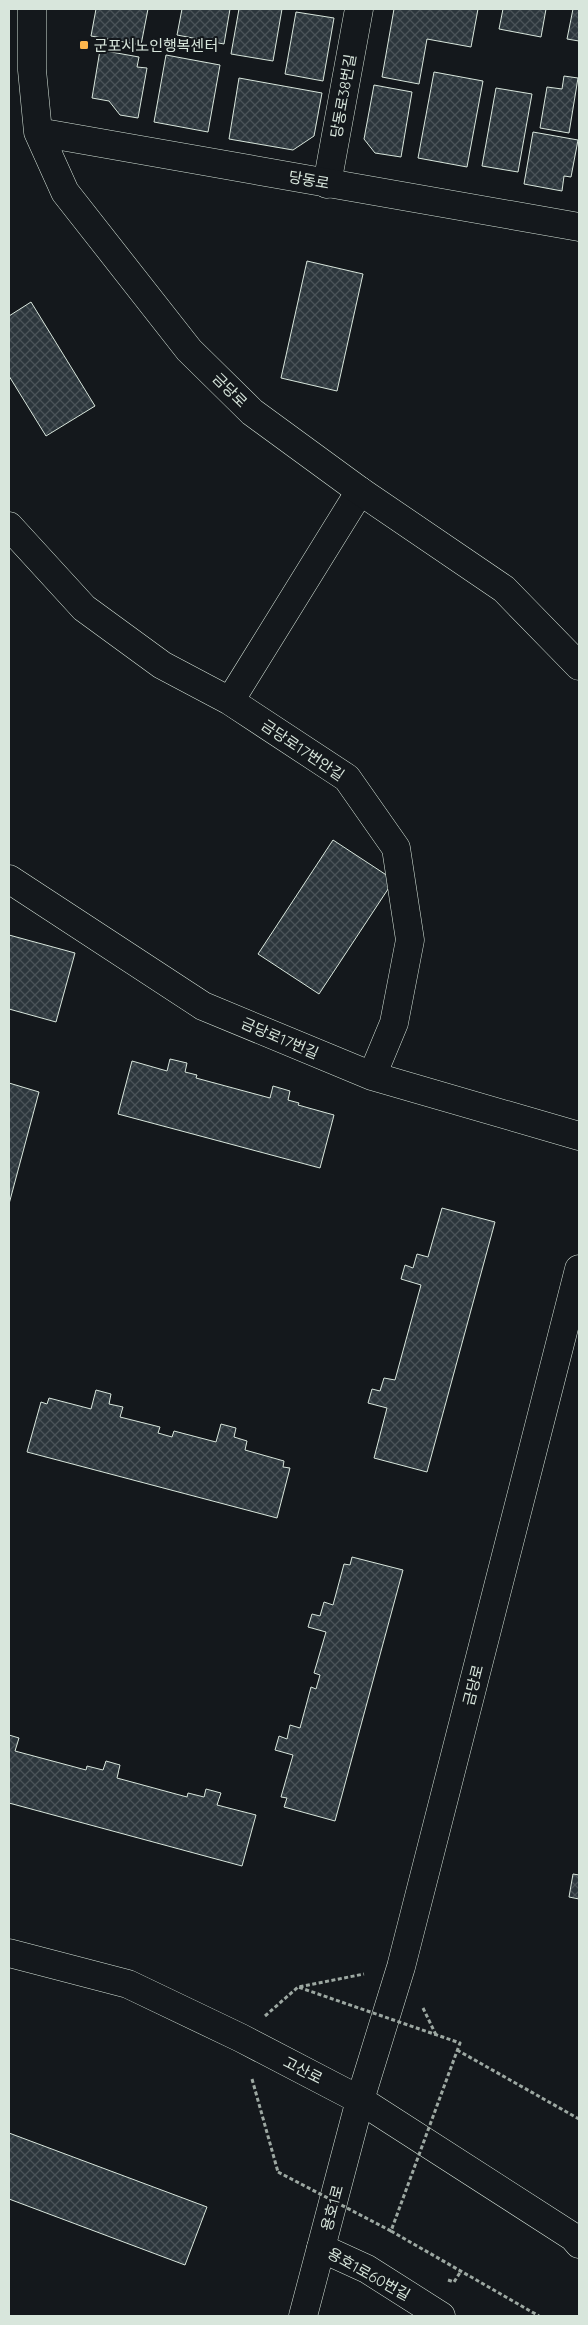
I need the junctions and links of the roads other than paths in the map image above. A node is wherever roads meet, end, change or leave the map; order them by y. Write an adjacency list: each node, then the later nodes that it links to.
1 (32, 9): 3 (street, 금당로)
2 (359, 9): 4 (street, 당동로38번길)
3 (38, 132): 4 (street, 당동로); 6 (street, 금당로)
4 (327, 184): 5 (street, 당동로)
5 (579, 227)
6 (360, 491): 8 (street, 금당로); 9 (street)
7 (9, 526): 9 (street, 금당로17번안길)
8 (579, 666)
9 (230, 701): 11 (street, 금당로17번안길)
10 (9, 879): 11 (street, 금당로17번길)
11 (372, 1076): 12 (street, 금당로17번길)
12 (579, 1136)
13 (579, 1269): 15 (street, 금당로)
14 (9, 1953): 15 (street, 고산로)
15 (360, 2100): 16 (street, 고산로); 17 (street, 용호1로)
16 (577, 2240)
17 (321, 2248): 18 (street, 용호1로); 19 (street, 용호1로60번길)
18 (302, 2316)
19 (441, 2316)

